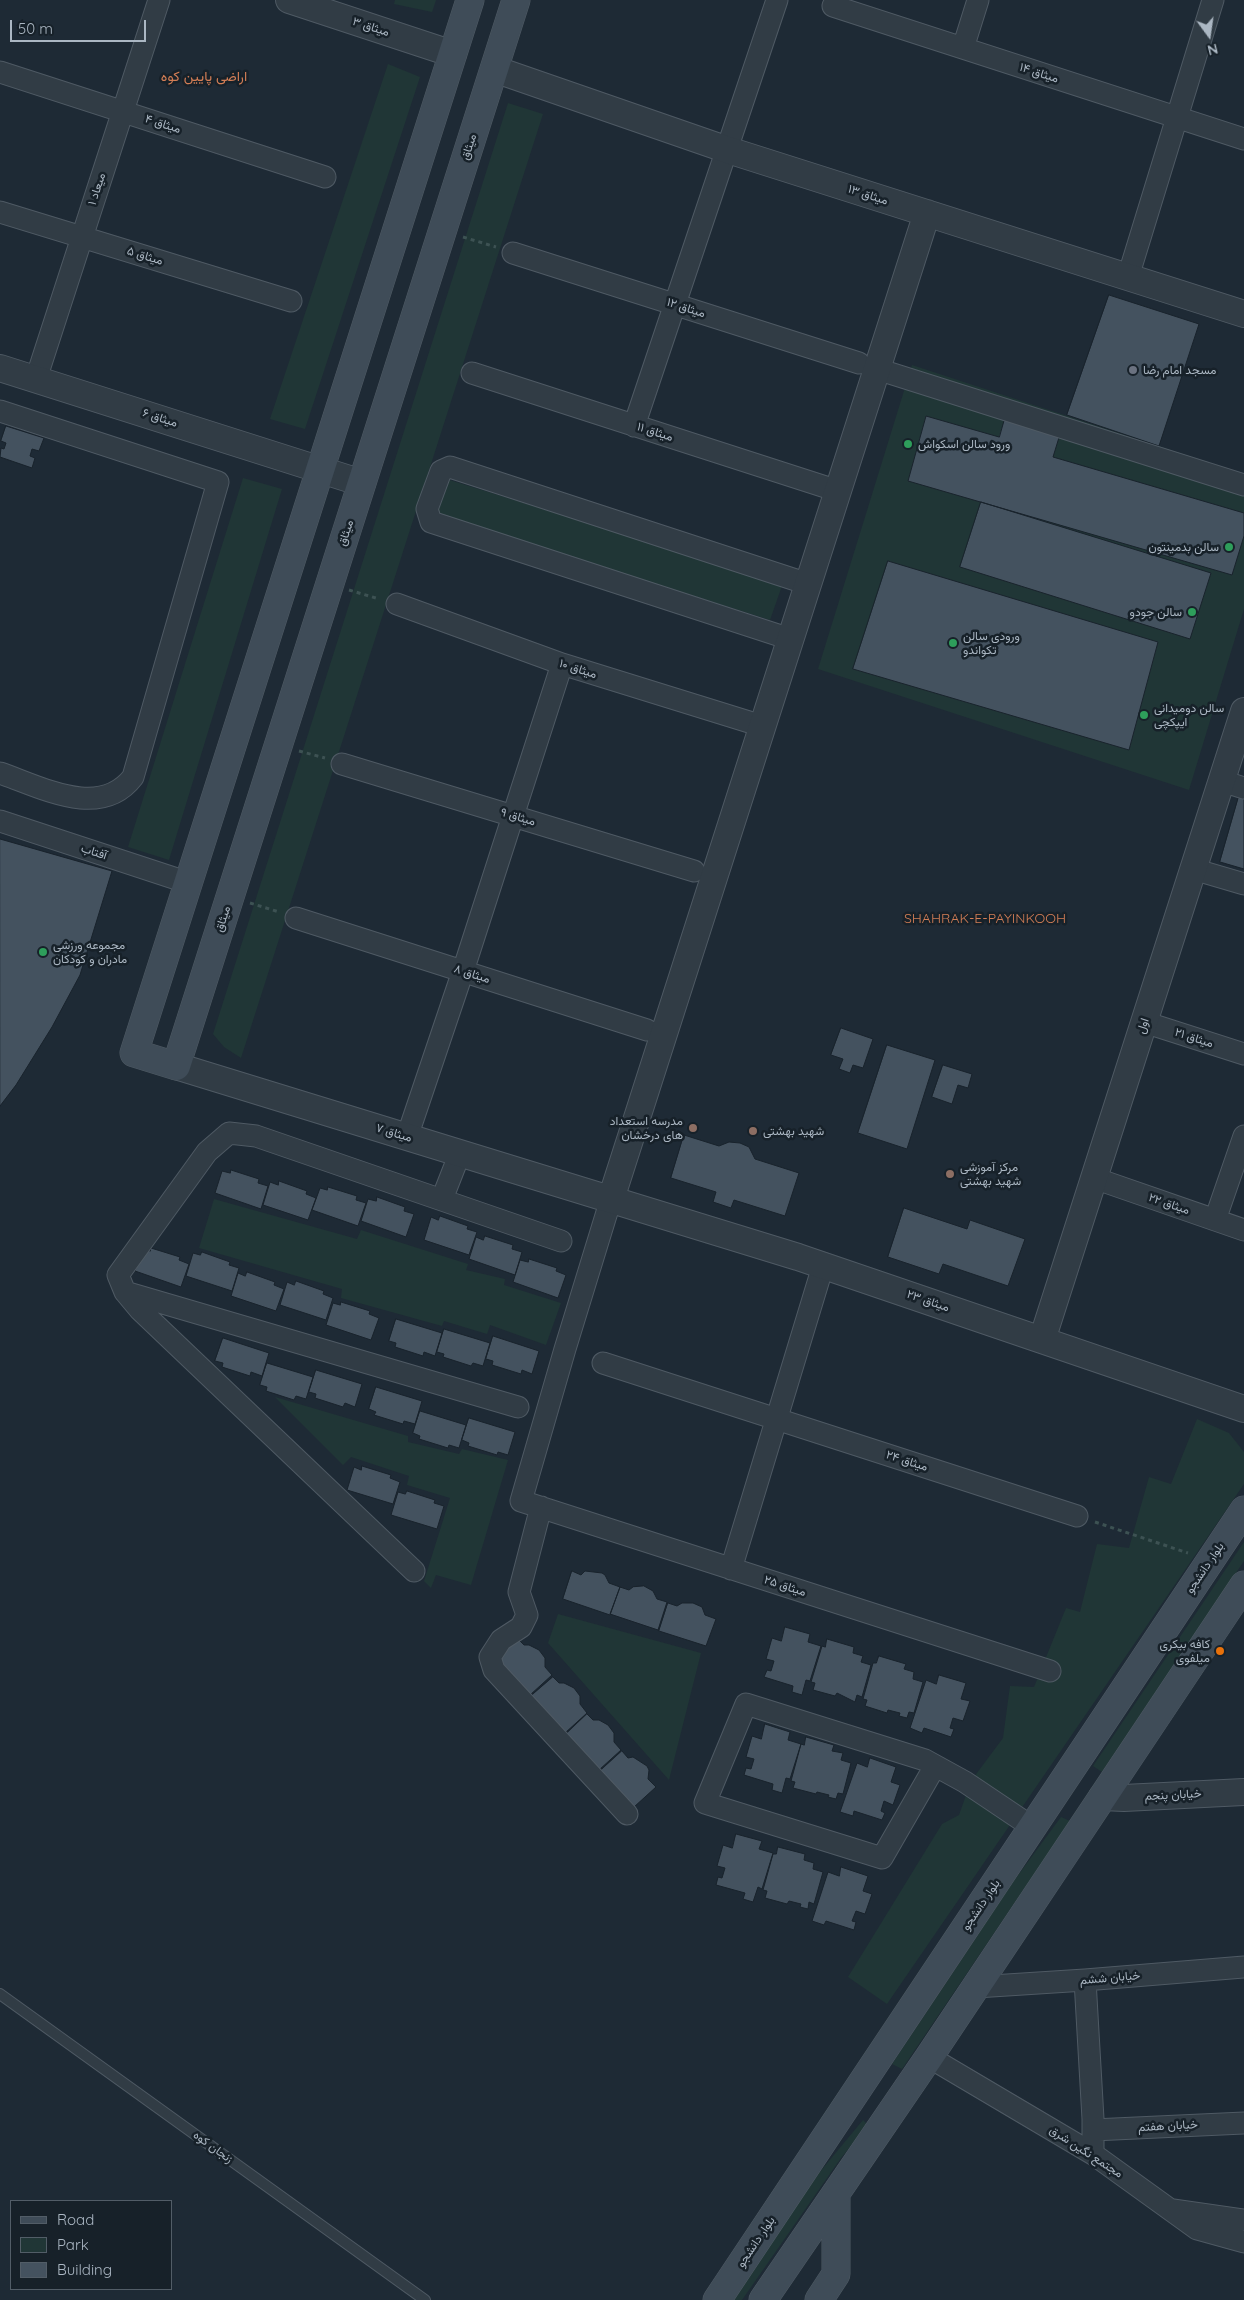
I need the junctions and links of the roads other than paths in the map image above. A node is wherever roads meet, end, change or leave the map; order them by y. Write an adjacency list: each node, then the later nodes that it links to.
1 (159, 0): 13 (street, میعاد ۱)
2 (289, 0): 10 (street, میثاق ۳)
3 (470, 0): 10 (main road)
4 (516, 0): 11 (main road, میثاق)
5 (777, 0): 16 (street)
6 (978, 0): 9 (street)
7 (1214, 0): 14 (street)
8 (833, 6): 9 (street, میثاق ۱۴)
9 (962, 48): 14 (street, میثاق ۱۴)
10 (453, 54): 11 (main road); 32 (main road)
11 (494, 69): 16 (street, میثاق ۱۳); 33 (main road, میثاق)
12 (0, 72): 13 (street, میثاق ۴)
13 (123, 112): 17 (street, میثاق ۴); 20 (street, میعاد ۱)
14 (1178, 118): 15 (street, میثاق ۱۴); 22 (street)
15 (1244, 139)
16 (728, 150): 19 (street, میثاق ۱۳); 24 (street)
17 (325, 177)
18 (0, 212): 20 (street, میثاق ۵)
19 (927, 214): 22 (street, میثاق ۱۳); 26 (street)
20 (81, 236): 23 (street, میثاق ۵); 29 (street, میعاد ۱)
21 (513, 253): 24 (street, میثاق ۱۲)
22 (1128, 277): 25 (street, میثاق ۱۳)
23 (290, 301)
24 (676, 305): 26 (street, میثاق ۱۲); 31 (street)
25 (1244, 314)
26 (868, 366): 34 (street, میثاق ۱۲); 35 (street)
27 (0, 368): 29 (street, میثاق ۶)
28 (472, 373): 31 (street, میثاق ۱۱)
29 (36, 378): 32 (street, میثاق ۶)
30 (0, 411): 43 (street)
31 (634, 426): 35 (street, میثاق ۱۱)
32 (320, 470): 33 (street, میثاق ۶); 49 (main road)
33 (362, 483): 56 (main road, میثاق)
34 (1244, 486)
35 (838, 491): 36 (street)
36 (808, 584): 38 (street); 38 (street)
37 (396, 604): 39 (street, میثاق ۱۰)
38 (790, 639): 41 (street)
39 (562, 664): 41 (street, میثاق ۱۰); 45 (street)
40 (1243, 717): 44 (street, اول)
41 (762, 726): 62 (street)
42 (342, 764): 45 (street, میثاق ۹)
43 (0, 773)
44 (1233, 785): 47 (street, اول)
45 (513, 815): 48 (street, میثاق ۹); 52 (street)
46 (0, 821): 49 (street, آفتاب)
47 (1193, 869): 50 (street); 53 (street, اول)
48 (694, 871)
49 (189, 883): 56 (main road)
50 (1244, 884)
51 (296, 918): 52 (street, میثاق ۸)
52 (463, 971): 54 (street, میثاق ۸); 58 (street)
53 (1144, 1022): 55 (street, میثاق ۲۱); 60 (street, اول)
54 (647, 1030)
55 (1244, 1054)
56 (176, 1066): 58 (street, میثاق ۷)
57 (1244, 1136): 63 (street)
58 (407, 1137): 59 (street, میثاق ۷)
59 (460, 1153): 61 (street); 62 (street, میثاق ۷)
60 (1094, 1178): 63 (street, میثاق ۲۲); 68 (street, اول)
61 (442, 1199): 65 (street); 67 (street)
62 (611, 1199): 66 (street, میثاق ۲۳); 73 (street)
63 (1215, 1220): 64 (street, میثاق ۲۲)
64 (1244, 1230)
65 (561, 1241)
66 (823, 1266): 68 (street, میثاق ۲۳); 72 (street)
67 (125, 1292): 70 (street); 77 (street)
68 (1042, 1340): 71 (street, میثاق ۲۳)
69 (603, 1363): 72 (street, میثاق ۲۴)
70 (518, 1407)
71 (1244, 1408)
72 (777, 1419): 75 (street, میثاق ۲۴); 76 (street)
73 (531, 1504): 76 (street, میثاق ۲۵); 84 (street)
74 (1244, 1510): 81 (main road, بلوار دانشجو)
75 (1077, 1516)
76 (731, 1569): 79 (street, میثاق ۲۵)
77 (414, 1571)
78 (1239, 1602): 83 (main road)
79 (1050, 1670)
80 (935, 1766): 80 (street); 85 (street)
81 (1066, 1777): 83 (main road); 85 (main road, بلوار دانشجو)
82 (1244, 1792): 83 (street, خیابان پنجم)
83 (1102, 1797): 88 (main road)
84 (627, 1814)
85 (1032, 1827): 91 (main road, بلوار دانشجو)
86 (1244, 1967): 87 (street, خیابان ششم)
87 (1085, 1980): 88 (street, خیابان ششم); 94 (street)
88 (976, 1987): 90 (main road)
89 (0, 1994): 100 (lane, زنجان کوه)
90 (929, 2057): 92 (main road); 95 (street, مجتمع نگین شرق)
91 (857, 2091): 92 (main road); 101 (main road, بلوار دانشجو)
92 (891, 2112): 96 (main road)
93 (1244, 2123): 94 (street, خیابان هفتم)
94 (1093, 2130): 95 (street)
95 (1093, 2154): 97 (street, مجتمع نگین شرق)
96 (836, 2193): 102 (main road); 103 (main road)
97 (1170, 2210): 98 (street); 99 (street, مجتمع نگین شرق)
98 (1244, 2220)
99 (1244, 2242)
100 (425, 2300)
101 (717, 2300)
102 (763, 2300)
103 (819, 2300)

